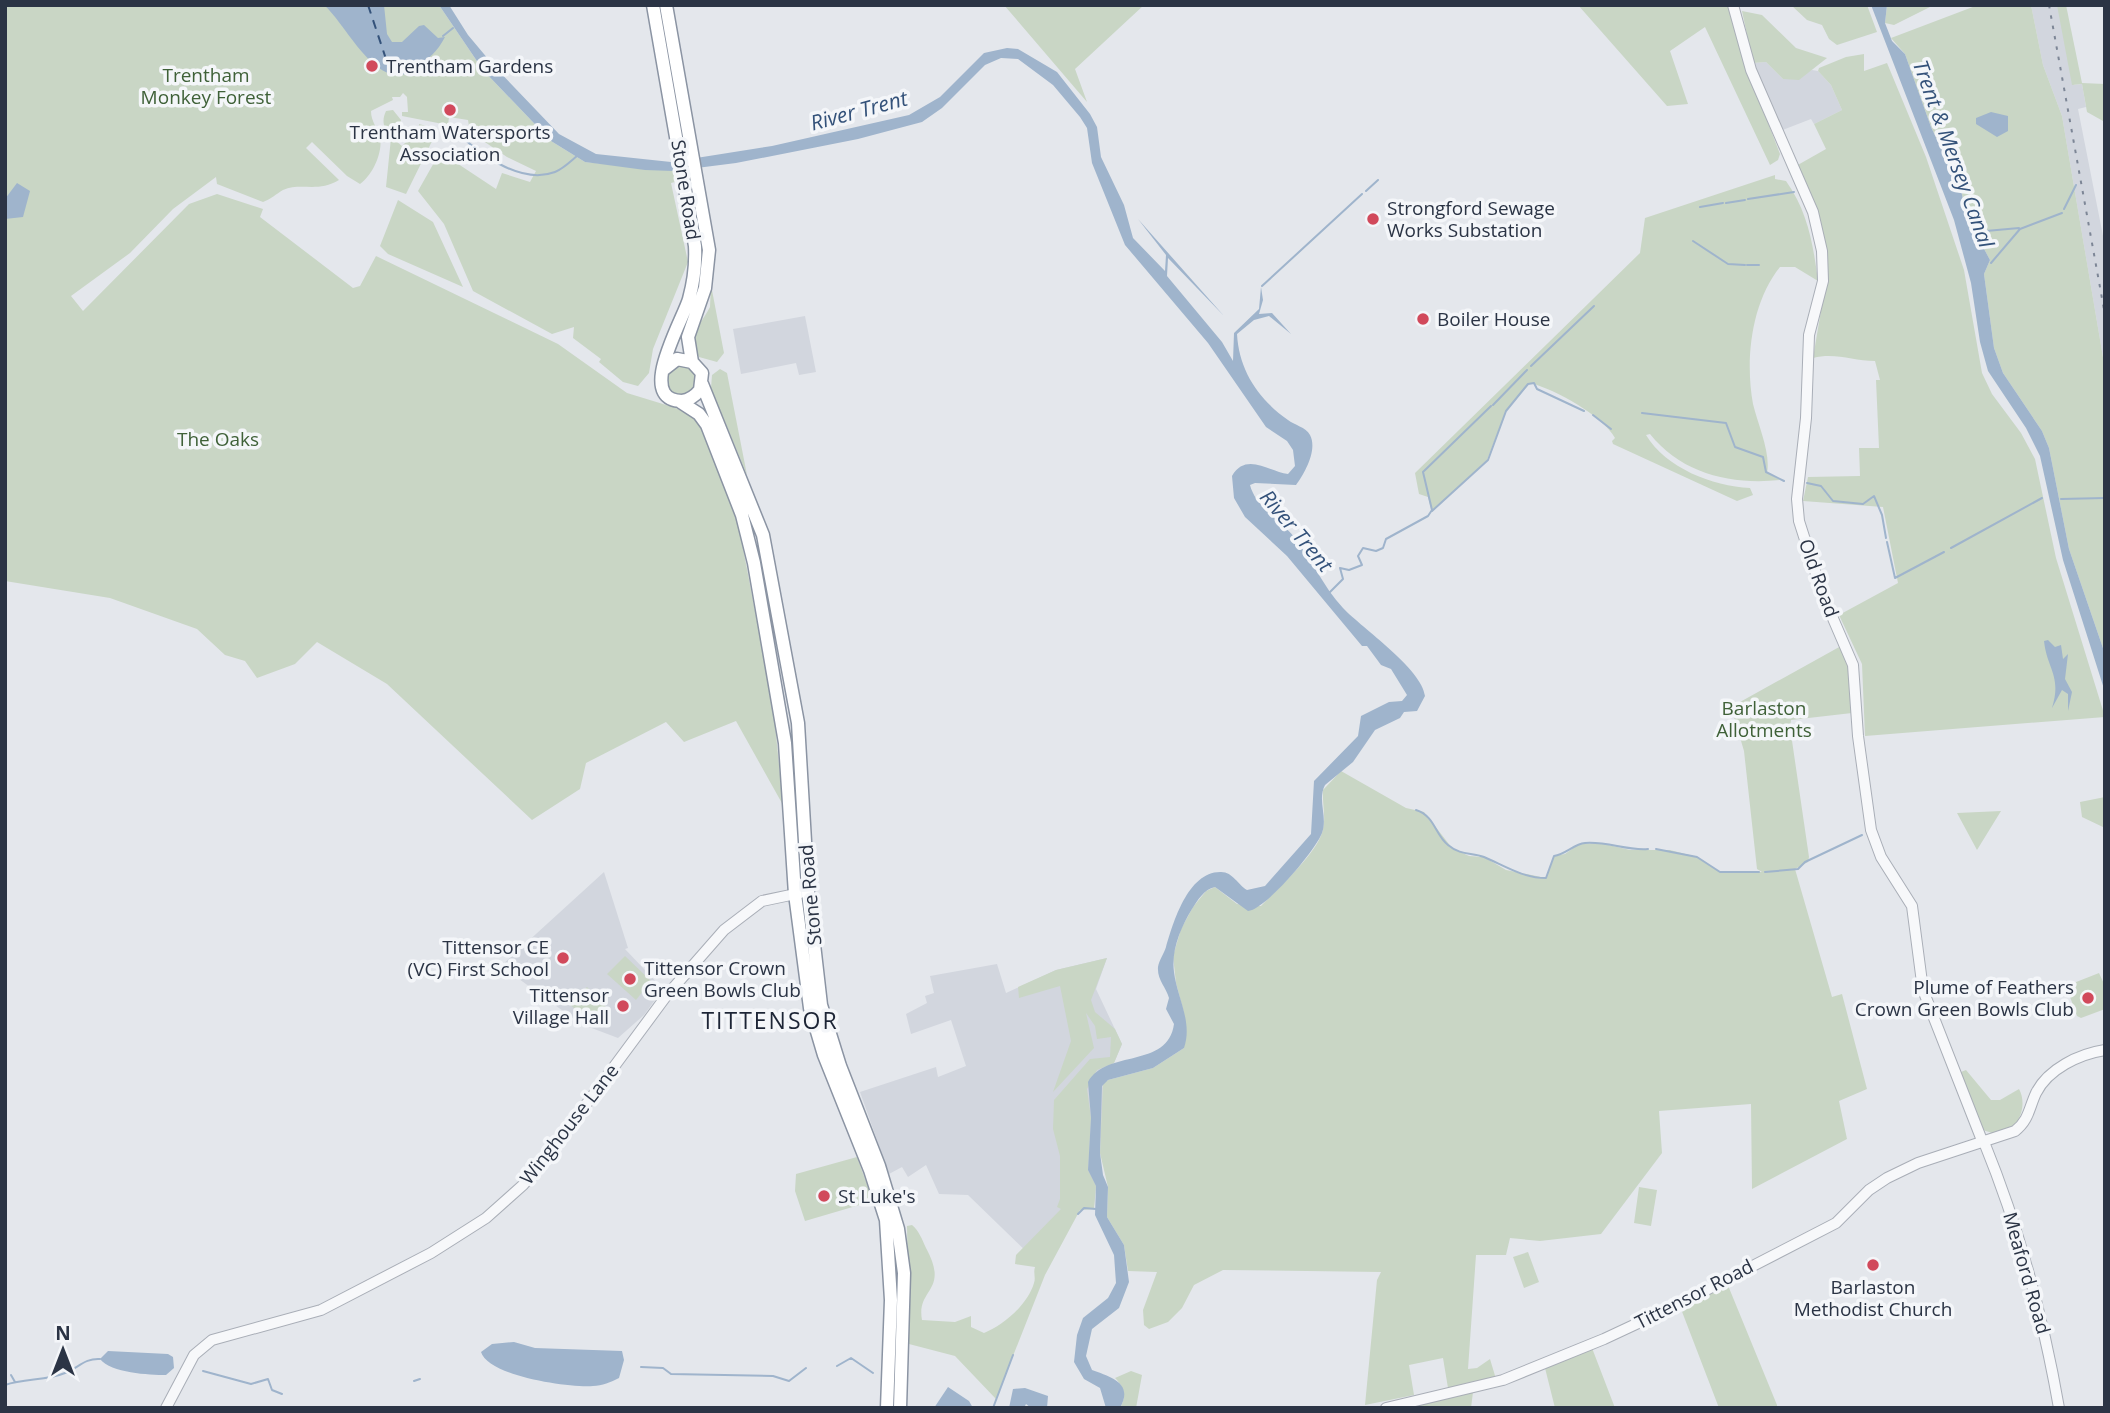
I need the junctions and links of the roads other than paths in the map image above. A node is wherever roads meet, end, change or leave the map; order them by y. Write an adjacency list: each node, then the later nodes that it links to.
1 (653, 5): 4 (highway, Stone Road)
2 (666, 5): 4 (highway, Stone Road)
3 (1733, 5): 12 (street, Old Road)
4 (687, 150): 5 (highway, Stone Road)
5 (691, 176): 6 (highway, Stone Road); 7 (highway, Stone Road)
6 (692, 362): 7 (highway); 8 (highway)
7 (663, 370): 9 (highway)
8 (702, 384): 9 (highway); 10 (highway, Stone Road)
9 (679, 401): 10 (highway, Stone Road)
10 (801, 893): 13 (street, Winghouse Lane); 14 (highway, Stone Road); 15 (highway, Stone Road)
11 (2105, 1050): 12 (street, Tittensor Road)
12 (1983, 1142): 16 (street, Tittensor Road); 17 (street, Meaford Road)
13 (166, 1408)
14 (887, 1408)
15 (900, 1408)
16 (1386, 1408)
17 (2059, 1408)

